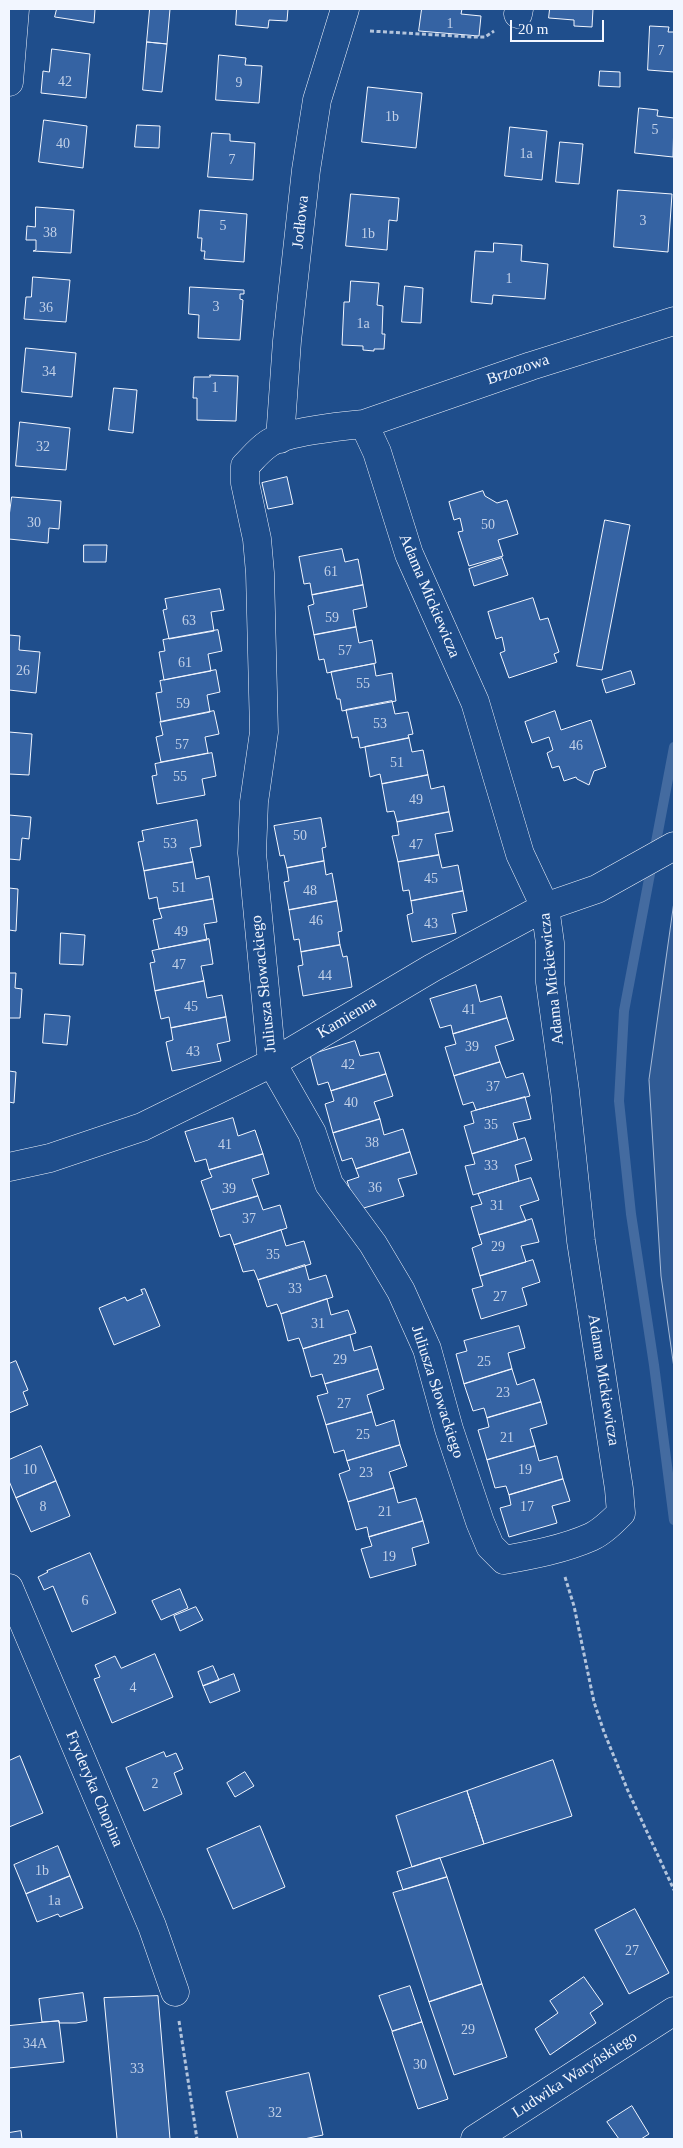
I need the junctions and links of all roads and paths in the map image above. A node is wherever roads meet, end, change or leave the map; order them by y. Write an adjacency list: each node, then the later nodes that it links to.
1 (15, 9): 4 (street)
2 (518, 11): 3 (path)
3 (342, 17): 7 (street, Jodłowa)
4 (9, 82)
5 (674, 321): 6 (street, Brzozowa)
6 (364, 424): 7 (street); 9 (street, Adama Mickiewicza)
7 (280, 439): 10 (street, Juliusza Słowackiego)
8 (674, 846): 9 (street, Kamienna)
9 (545, 907): 10 (street, Kamienna); 12 (street, Adama Mickiewicza)
10 (272, 1063): 11 (street, Kamienna); 12 (street, Juliusza Słowackiego)
11 (9, 1166)
12 (556, 1548): 14 (path)
13 (9, 1588): 15 (street, Fryderyka Chopina)
14 (674, 1890)
15 (175, 1992): 17 (path)
16 (674, 2011): 18 (street, Ludwika Waryńskiego)
17 (196, 2139)
18 (475, 2139)

